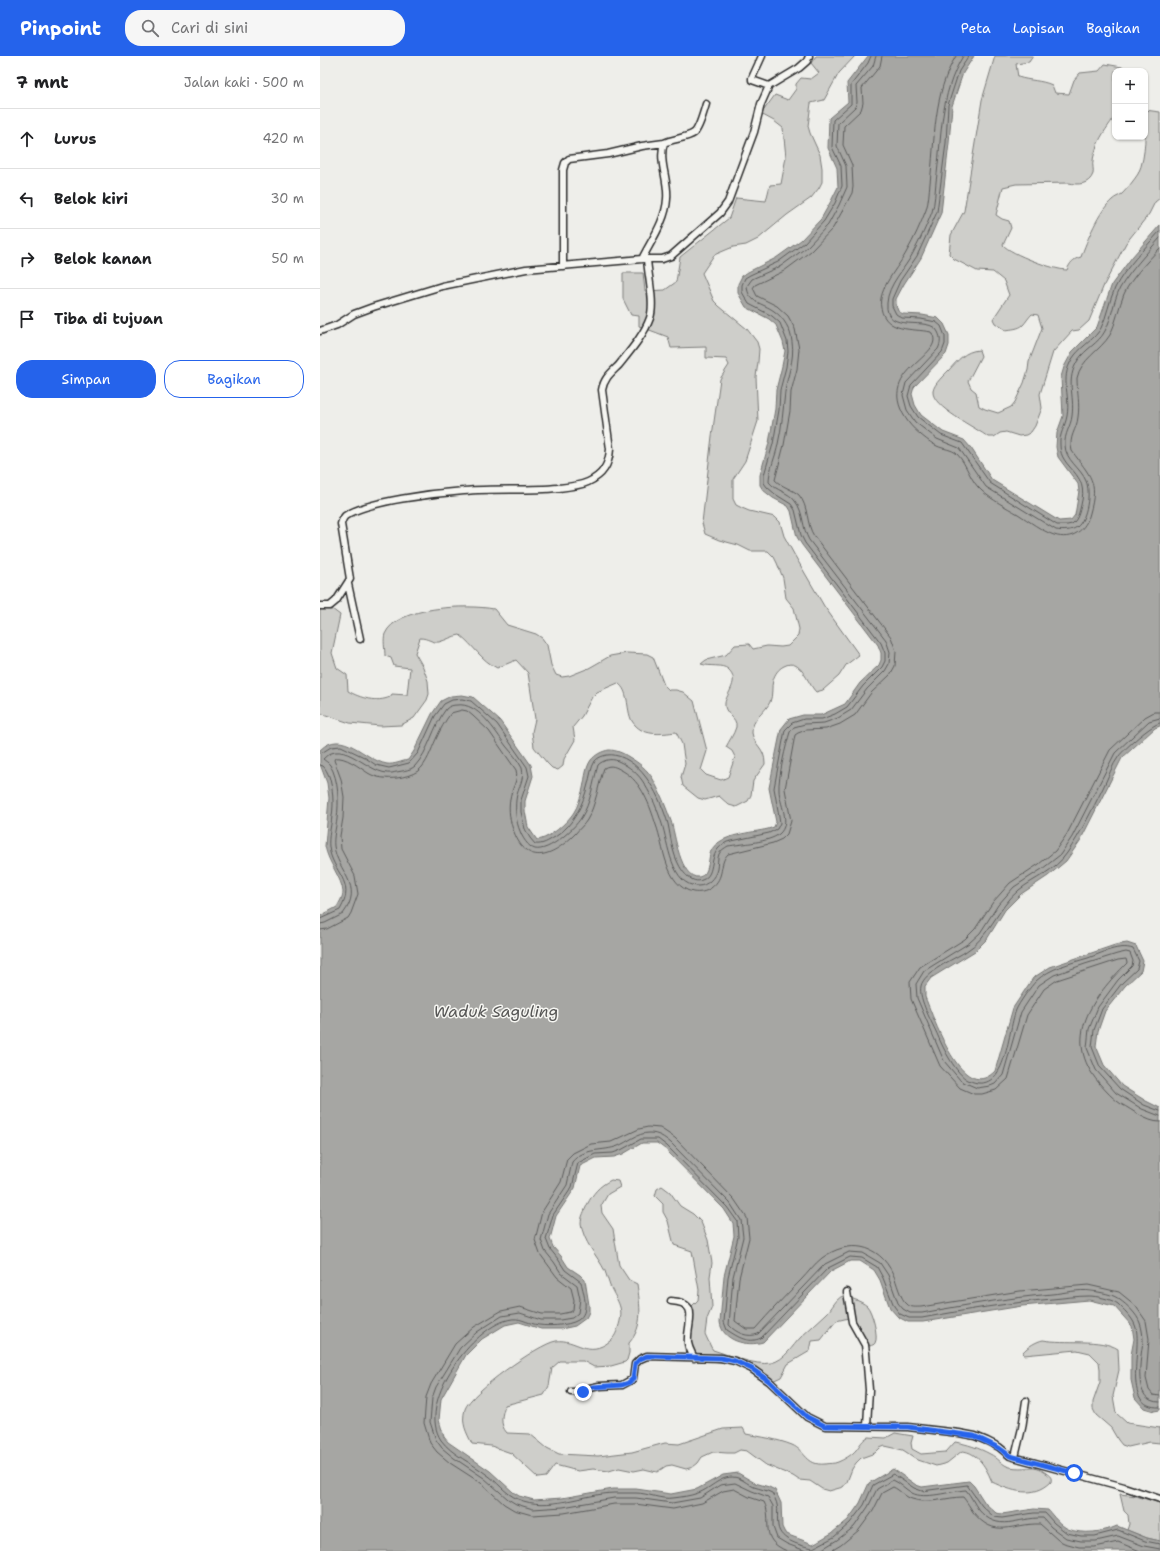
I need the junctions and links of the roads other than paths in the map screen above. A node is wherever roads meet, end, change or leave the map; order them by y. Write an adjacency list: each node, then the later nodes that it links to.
1 (762, 56): 3 (street)
2 (809, 56): 3 (street)
3 (769, 86): 6 (street)
4 (706, 104): 5 (street)
5 (664, 143): 6 (street); 7 (street)
6 (644, 259): 7 (street); 9 (street)
7 (564, 266): 8 (street)
8 (320, 330)
9 (348, 584): 10 (street); 11 (street)
10 (320, 606)
11 (360, 639)
12 (847, 1292): 17 (street)
13 (671, 1301): 14 (street)
14 (694, 1358): 15 (street); 17 (street)
15 (571, 1392)
16 (1026, 1401): 18 (street)
17 (867, 1426): 18 (street)
18 (1015, 1457): 19 (street)
19 (1160, 1499)

